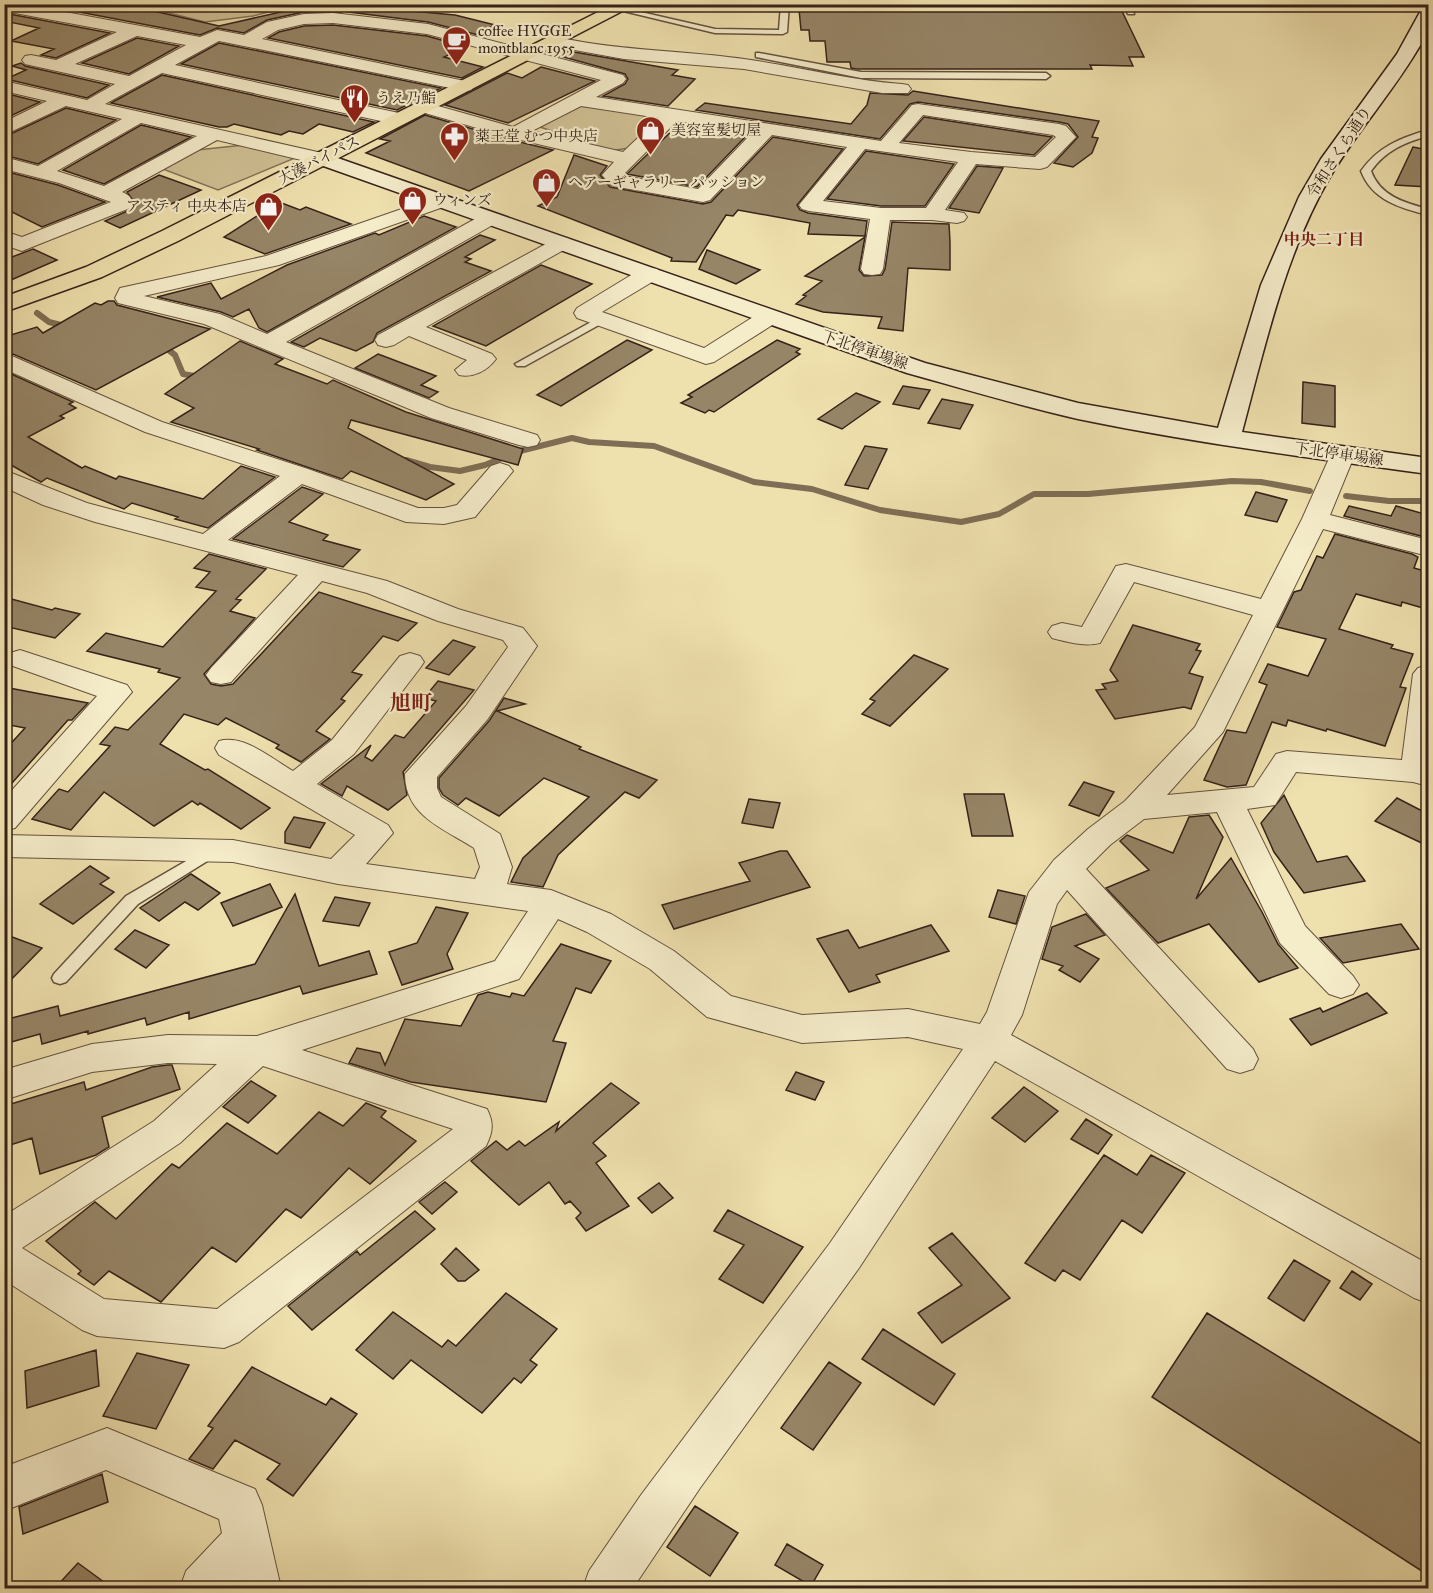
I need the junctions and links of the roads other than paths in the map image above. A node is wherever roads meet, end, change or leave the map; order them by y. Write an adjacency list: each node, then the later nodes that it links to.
1 (785, 4): 6 (lane)
2 (4, 6): 5 (street)
3 (624, 7): 6 (lane); 8 (highway, 大湊バイパス)
4 (1428, 14): 59 (main road, 令和さくら通り)
5 (133, 31): 9 (street); 13 (street)
6 (756, 33): 12 (lane)
7 (246, 41): 9 (street); 10 (street); 18 (street)
8 (553, 41): 10 (highway, 大湊バイパス); 12 (street)
9 (203, 43): 14 (street)
10 (527, 54): 18 (highway, 大湊バイパス); 21 (street)
11 (31, 60): 13 (street)
12 (751, 60): 15 (lane); 19 (street)
13 (60, 65): 16 (street)
14 (160, 67): 16 (street); 26 (street)
15 (1046, 76)
16 (131, 82): 22 (street)
17 (4, 86): 20 (street)
18 (465, 86): 23 (highway, 大湊バイパス)
19 (902, 89)
20 (65, 99): 22 (street); 28 (street)
21 (578, 100): 24 (street); 29 (street)
22 (90, 105): 25 (street)
23 (424, 107): 26 (highway, 大湊バイパス); 29 (street)
24 (674, 113): 27 (street); 36 (street)
25 (138, 117): 31 (street); 38 (street)
26 (399, 119): 35 (highway, 大湊バイパス)
27 (768, 128): 32 (street); 36 (street)
28 (4, 130)
29 (515, 133): 36 (street)
30 (1428, 133): 41 (lane)
31 (213, 135): 35 (street); 39 (street)
32 (860, 143): 33 (street); 42 (street)
33 (886, 147): 34 (street); 34 (street)
34 (971, 158): 43 (street)
35 (321, 159): 40 (main road, 下北停車場線); 50 (highway, 大湊バイパス)
36 (627, 159)
37 (4, 163): 38 (street)
38 (41, 172): 39 (street)
39 (106, 193): 46 (street)
40 (442, 201): 45 (main road, 下北停車場線); 55 (street)
41 (1428, 212)
42 (881, 214): 43 (street); 48 (street)
43 (932, 214): 44 (street)
44 (957, 217)
45 (491, 218): 47 (main road, 下北停車場線); 55 (street)
46 (4, 237)
47 (562, 243): 49 (main road, 下北停車場線); 53 (street)
48 (872, 269)
49 (649, 274): 51 (main road, 下北停車場線); 52 (street)
50 (4, 305)
51 (769, 317): 52 (street); 59 (main road, 下北停車場線)
52 (602, 319): 56 (lane)
53 (409, 328): 54 (street); 58 (street)
54 (386, 340)
55 (269, 342): 60 (street)
56 (521, 364)
57 (4, 365): 64 (street)
58 (467, 370)
59 (1228, 438): 61 (main road, 下北停車場線)
60 (528, 440)
61 (1343, 454): 62 (main road, 下北停車場線); 66 (street)
62 (1428, 466)
63 (500, 471): 64 (street)
64 (299, 474): 67 (street)
65 (4, 477): 67 (street)
66 (1315, 519): 68 (street); 70 (street)
67 (208, 543): 69 (street)
68 (1428, 548)
69 (315, 572): 75 (street); 86 (street)
70 (1268, 610): 71 (street); 80 (street)
71 (1062, 632)
72 (10, 658): 81 (street)
73 (410, 662): 78 (street)
74 (1428, 674): 77 (street)
75 (221, 675)
76 (230, 748): 78 (street)
77 (1422, 774): 79 (street)
78 (294, 786): 85 (street)
79 (1227, 801): 80 (street); 89 (street)
80 (1136, 809): 84 (street)
81 (4, 820)
82 (4, 846): 83 (street)
83 (213, 850): 85 (street); 88 (lane)
84 (1066, 868): 90 (street); 92 (street)
85 (338, 872): 86 (street)
86 (487, 894): 87 (street)
87 (551, 902): 90 (street); 91 (street)
88 (60, 978)
89 (1341, 985)
90 (989, 1040): 96 (street); 101 (street)
91 (257, 1050): 93 (street); 94 (street); 95 (street)
92 (1240, 1059)
93 (4, 1085)
94 (4, 1238)
95 (4, 1258)
96 (1428, 1285)
97 (4, 1489): 98 (street)
98 (247, 1540): 99 (street); 100 (street)
99 (203, 1588)
100 (258, 1588)
101 (606, 1588)

